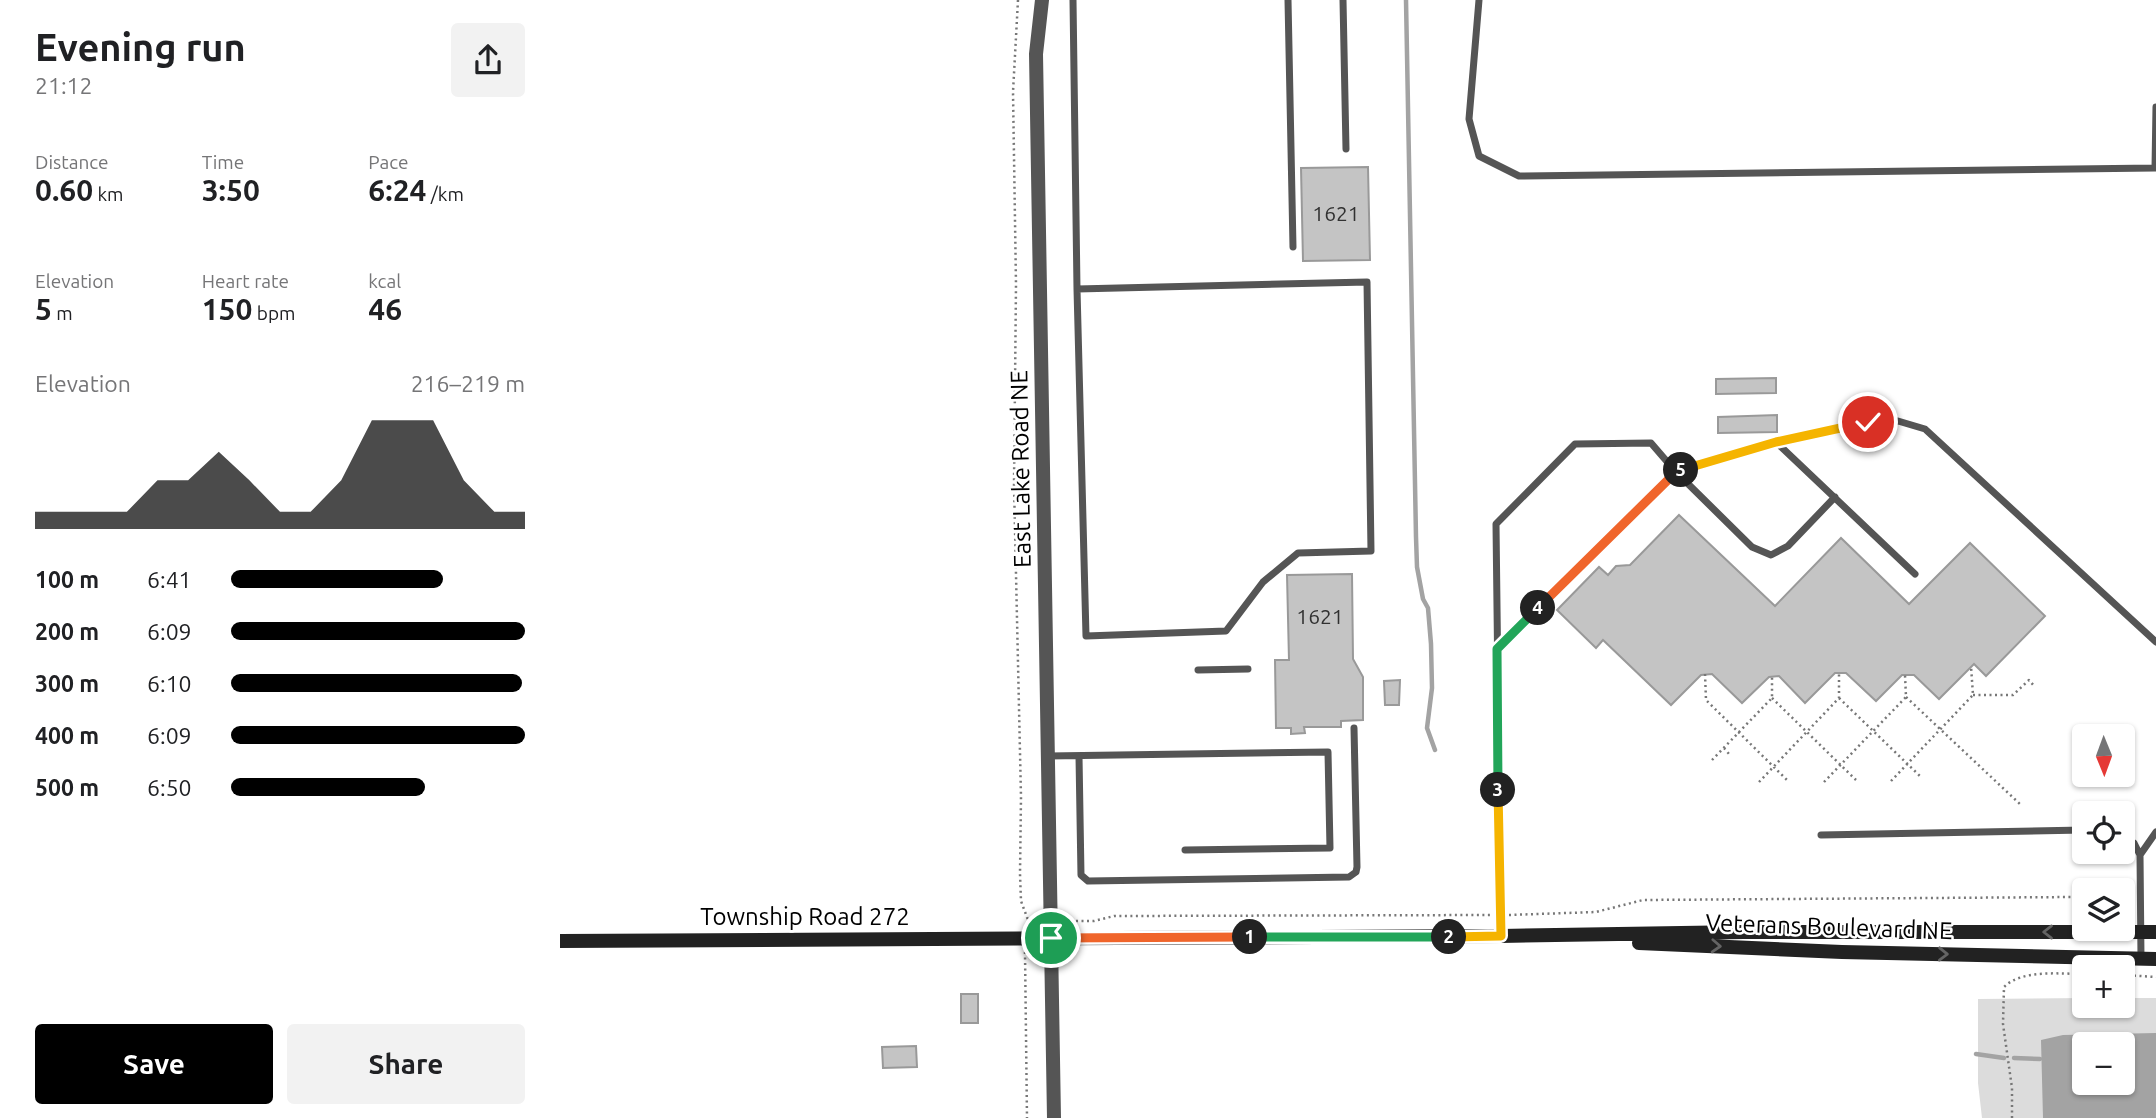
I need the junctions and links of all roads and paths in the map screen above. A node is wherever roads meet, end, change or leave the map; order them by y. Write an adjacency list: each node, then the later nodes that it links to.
1 (1018, 0): 57 (path)
2 (1042, 0): 36 (street, East Lake Road NE)
3 (1073, 0): 10 (lane)
4 (1288, 0): 9 (lane)
5 (1343, 0): 8 (lane)
6 (1479, 0): 7 (lane)
7 (2156, 107)
8 (1346, 149)
9 (1293, 247)
10 (1077, 289): 10 (lane)
11 (1776, 442): 12 (lane); 13 (lane); 15 (lane)
12 (1676, 472): 13 (lane); 16 (lane); 16 (lane)
13 (1835, 497): 14 (lane)
14 (1915, 574)
15 (2156, 642)
16 (1497, 649): 56 (lane)
17 (1971, 666): 25 (path)
18 (1248, 669): 19 (lane)
19 (1198, 670)
20 (1839, 673): 28 (path)
21 (1705, 674): 33 (path)
22 (1905, 675): 26 (path)
23 (1772, 677): 27 (path)
24 (2035, 687): 25 (path)
25 (1973, 695): 30 (path)
26 (1906, 697): 30 (path); 31 (path)
27 (1772, 698): 32 (path); 33 (path)
28 (1839, 698): 31 (path); 32 (path)
29 (1354, 728): 37 (lane)
30 (1940, 729): 39 (path); 48 (path)
31 (1873, 731): 39 (path); 40 (path)
32 (1807, 732): 40 (path); 41 (path)
33 (1739, 733): 34 (path); 41 (path)
34 (1724, 748): 35 (path); 38 (path)
35 (1729, 754)
36 (1048, 756): 37 (lane); 62 (street, East Lake Road NE)
37 (1079, 756): 53 (lane)
38 (1712, 760)
39 (1907, 764): 42 (path); 45 (path)
40 (1840, 765): 44 (path); 47 (path)
41 (1774, 766): 43 (path); 46 (path)
42 (1922, 778)
43 (1787, 780)
44 (1856, 780)
45 (1891, 781)
46 (1759, 782)
47 (1824, 782)
48 (2021, 806)
49 (2072, 830): 51 (lane)
50 (2156, 832): 54 (lane)
51 (1821, 835)
52 (2135, 845): 54 (lane)
53 (1185, 850)
54 (2140, 855): 59 (lane)
55 (2072, 897): 56 (path)
56 (1500, 915): 58 (path); 61 (lane)
57 (1028, 920)
58 (1083, 922)
59 (2141, 932): 60 (main road, Veterans Boulevard NE); 61 (main road, Veterans Boulevard NE, one-way to 61); 64 (lane)
60 (2156, 932)
61 (1501, 936): 62 (main road, Veterans Boulevard NE); 64 (main road, Veterans Boulevard NE, one-way to 64)
62 (1051, 938): 63 (main road, Township Road 272); 70 (street, East Lake Road NE)
63 (560, 942)
64 (2149, 959)
65 (1024, 967): 69 (path)
66 (2072, 974): 71 (path)
67 (2135, 976): 68 (path)
68 (2156, 977)
69 (1027, 1118)
70 (1055, 1118)
71 (2012, 1118)

